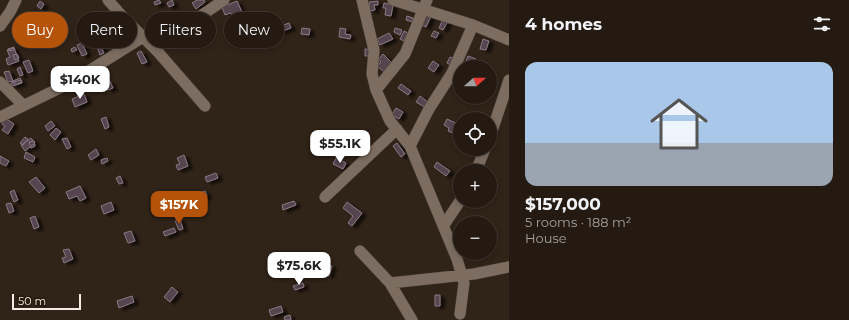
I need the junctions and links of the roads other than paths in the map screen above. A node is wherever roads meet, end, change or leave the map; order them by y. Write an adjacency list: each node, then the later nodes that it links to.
1 (16, 0): 9 (street)
2 (108, 0): 10 (street)
3 (224, 0): 7 (street)
4 (362, 0): 16 (street)
5 (393, 0): 6 (street)
6 (425, 4): 8 (street); 16 (street)
7 (206, 12)
8 (473, 25): 11 (street); 22 (street)
9 (0, 26)
10 (145, 39)
11 (509, 40)
12 (145, 41): 17 (street)
13 (153, 48): 18 (street)
14 (509, 80): 19 (street)
15 (0, 82): 17 (street)
16 (376, 90): 21 (street)
17 (23, 105): 20 (street)
18 (205, 106)
19 (497, 116)
20 (0, 117)
21 (397, 129): 22 (street); 23 (street)
22 (410, 146): 25 (street)
23 (325, 197)
24 (455, 208): 25 (street)
25 (444, 225): 28 (street)
26 (360, 251): 29 (street)
27 (509, 266): 28 (street)
28 (461, 274): 29 (street); 30 (street)
29 (390, 283): 31 (street)
30 (460, 314)
31 (412, 320)

